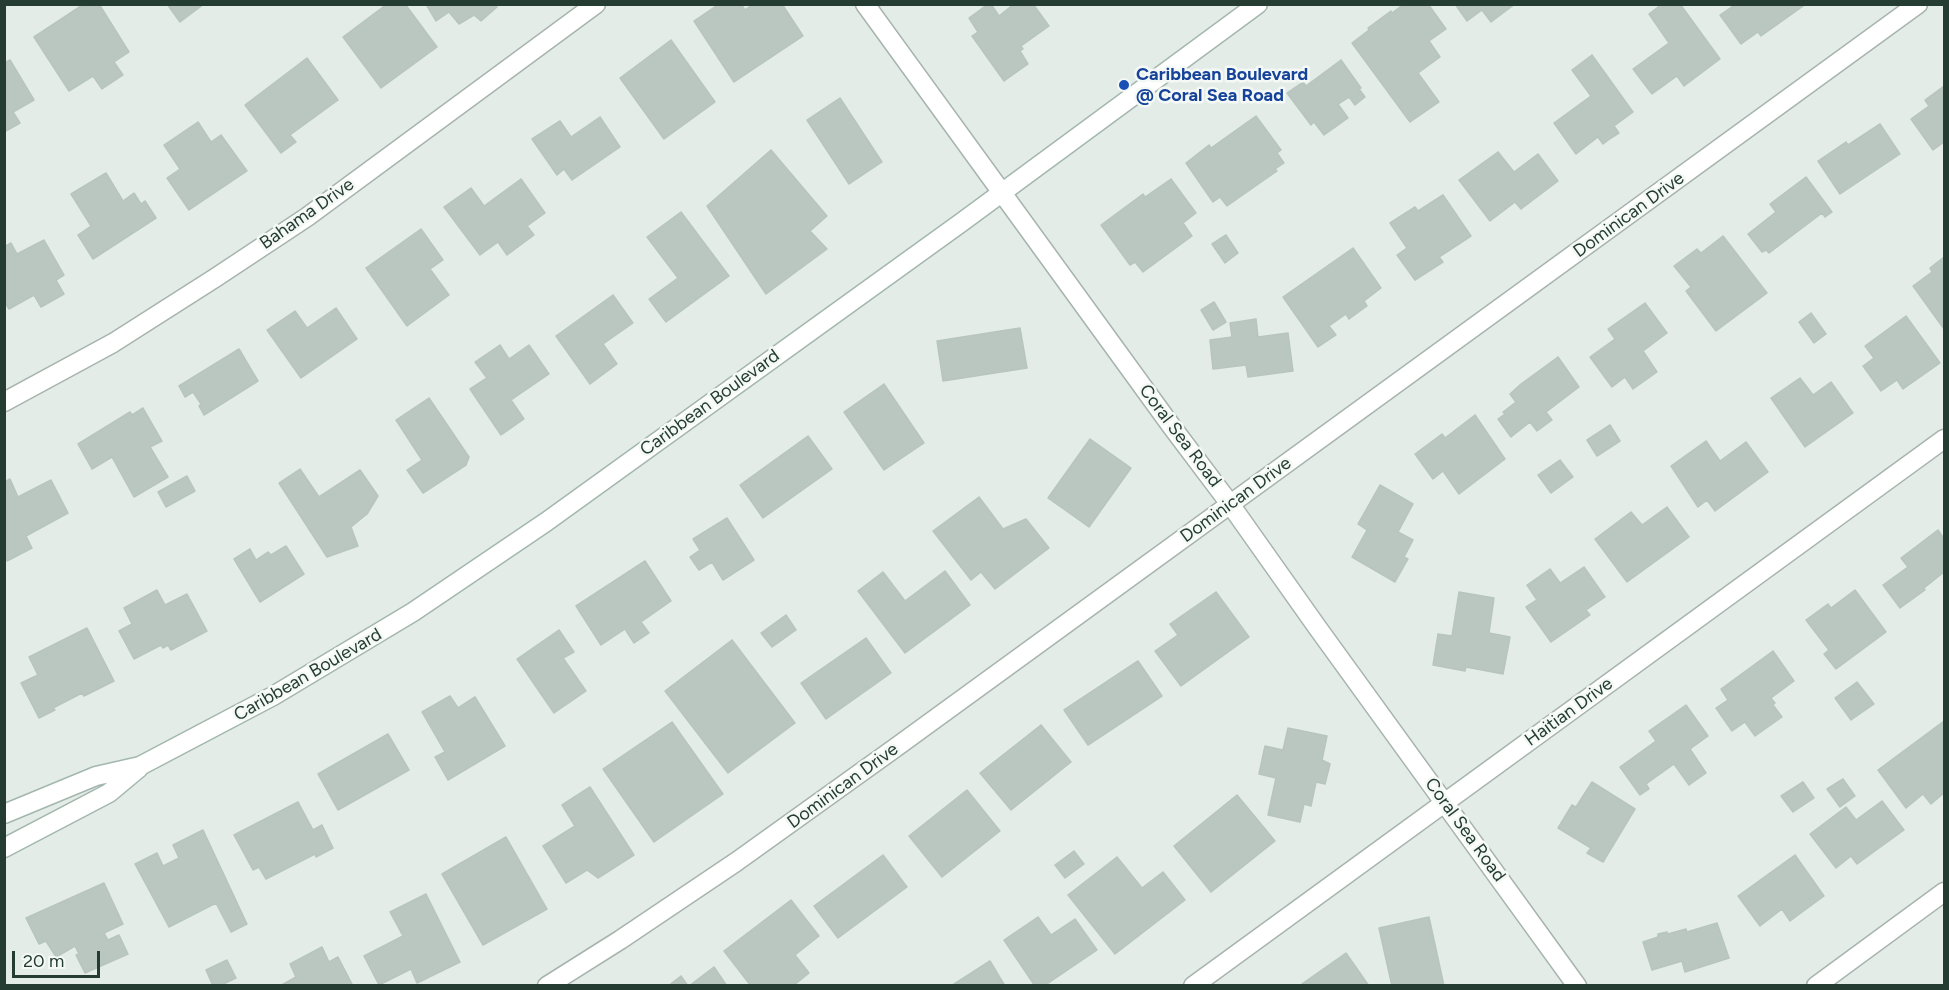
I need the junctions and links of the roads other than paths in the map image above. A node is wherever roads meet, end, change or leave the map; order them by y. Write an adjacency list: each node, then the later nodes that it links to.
1 (596, 4): 6 (street, Bahama Drive)
2 (866, 4): 5 (street, Coral Sea Road)
3 (1258, 4): 5 (street, Caribbean Boulevard)
4 (1918, 4): 8 (street, Dominican Drive)
5 (1001, 192): 8 (street, Coral Sea Road); 9 (street, Caribbean Boulevard)
6 (4, 402)
7 (1944, 440): 10 (street, Haitian Drive)
8 (1230, 504): 10 (street, Coral Sea Road); 14 (street, Dominican Drive)
9 (140, 766): 11 (street, Caribbean Boulevard); 12 (street, Caribbean Boulevard)
10 (1445, 802): 15 (street, Haitian Drive); 16 (street, Coral Sea Road)
11 (4, 814)
12 (4, 848)
13 (1944, 892): 17 (street)
14 (547, 986)
15 (1193, 986)
16 (1577, 986)
17 (1816, 986)

